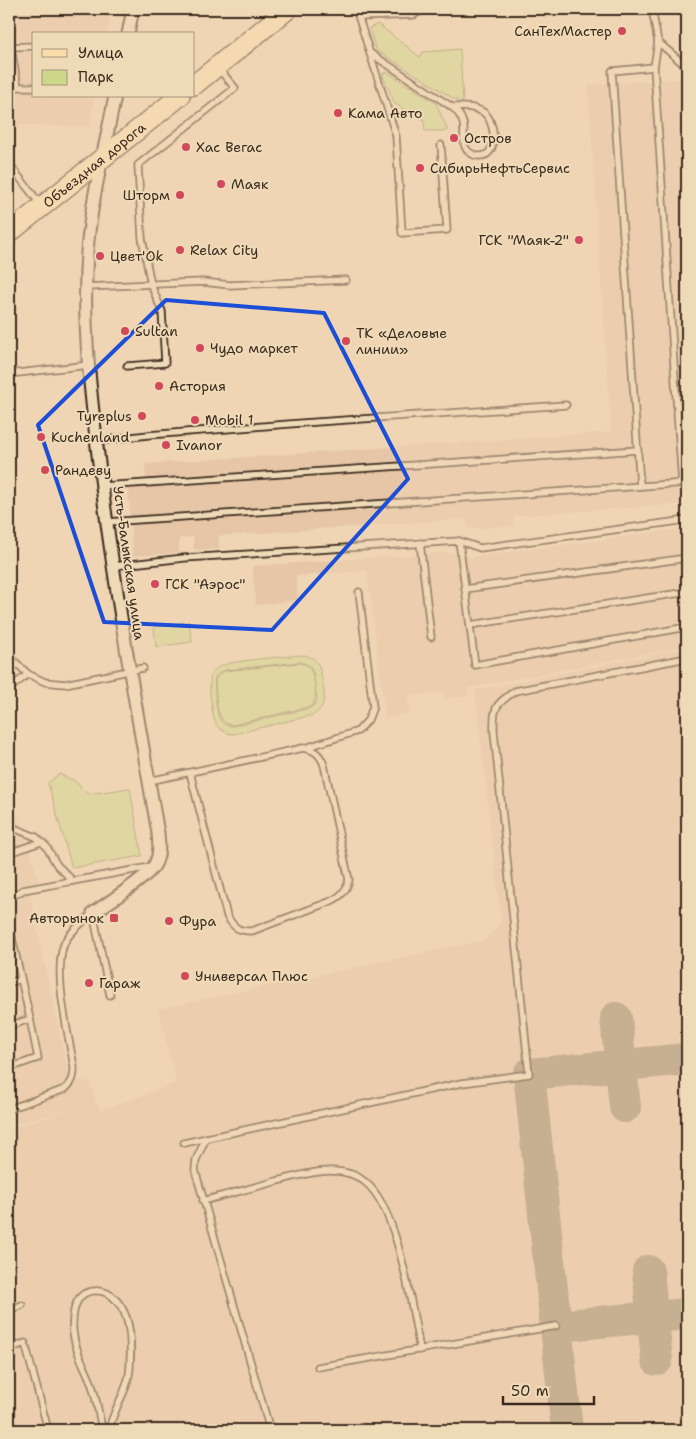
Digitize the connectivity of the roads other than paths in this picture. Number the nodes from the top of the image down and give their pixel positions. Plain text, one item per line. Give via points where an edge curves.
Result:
1 (133, 9) edge
2 (288, 9) edge
3 (356, 9) edge
4 (423, 9) edge
5 (652, 9) edge
6 (359, 17) junction
7 (128, 32) edge
8 (9, 38) edge
9 (658, 42) junction
10 (32, 46) edge
11 (10, 47) junction
12 (370, 53) junction
13 (217, 66) junction
14 (687, 67) edge
15 (654, 68) junction
16 (195, 84) edge
17 (32, 87) edge
18 (115, 98) edge
19 (178, 98) edge
20 (452, 107) junction
21 (441, 145) dead end
22 (102, 160) junction
23 (9, 164) edge
24 (42, 206) junction
25 (9, 233) edge
26 (346, 280) dead end
27 (150, 284) junction
28 (86, 287) junction
29 (89, 365) junction
30 (127, 366) dead end
31 (9, 374) edge
32 (566, 405) dead end
33 (96, 441) junction
34 (638, 450) junction
35 (685, 484) edge
36 (102, 486) junction
37 (640, 486) junction
38 (687, 520) edge
39 (106, 522) junction
40 (459, 541) junction
41 (420, 543) junction
42 (687, 558) edge
43 (113, 566) junction
44 (465, 589) junction
45 (359, 592) dead end
46 (687, 592) edge
47 (470, 625) junction
48 (687, 627) edge
49 (431, 637) dead end
50 (9, 656) edge
51 (687, 658) edge
52 (143, 668) dead end
53 (130, 672) junction
54 (28, 674) junction
55 (9, 690) edge
56 (303, 748) junction
57 (190, 773) junction
58 (149, 781) junction
59 (9, 826) edge
60 (41, 842) junction
61 (9, 853) edge
62 (155, 866) junction
63 (73, 881) junction
64 (9, 898) edge
65 (93, 913) junction
66 (9, 924) edge
67 (10, 940) edge
68 (21, 978) junction
69 (9, 983) edge
70 (110, 995) dead end
71 (30, 1018) junction
72 (9, 1026) edge
73 (9, 1068) edge
74 (9, 1109) edge
75 (206, 1138) junction
76 (184, 1143) dead end
77 (204, 1201) junction
78 (22, 1305) dead end
79 (9, 1310) edge
80 (556, 1326) dead end
81 (9, 1349) edge
82 (420, 1350) junction
83 (318, 1368) dead end
84 (9, 1421) edge
85 (12, 1430) edge
86 (48, 1430) edge
87 (102, 1430) edge
88 (109, 1430) edge
89 (270, 1430) edge

1 - 7 street
2 - 13 main road
3 - 6 lane
4 - 6 lane via 414,15
5 - 9 lane
6 - 12 lane
8 - 11 lane
9 - 14 lane
9 - 15 lane
10 - 11 lane
11 - 17 lane via 18,87
12 - 20 lane
12 - 21 lane via 396,136 402,233 447,230
13 - 16 main road
13 - 27 lane via 235,88 138,165 142,238
15 - 34 lane via 612,70
15 - 35 lane
18 - 22 street, Усть-Балыкская улица
19 - 22 main road, Объездная дорога
20 - 20 lane via 459,113 463,124 467,151 475,156 490,152 493,134 485,113 477,109
22 - 24 main road, Объездная дорога
22 - 28 street, Усть-Балыкская улица via 91,211
23 - 24 lane
24 - 25 main road, Объездная дорога
26 - 27 lane via 230,285 203,282
27 - 28 lane
27 - 30 lane via 162,311 165,363
28 - 29 street, Усть-Балыкская улица
29 - 31 lane
29 - 33 street, Усть-Балыкская улица
32 - 33 lane
33 - 36 street, Усть-Балыкская улица
34 - 36 lane
34 - 37 lane
35 - 37 lane
36 - 39 street, Усть-Балыкская улица
37 - 39 lane
38 - 40 lane via 480,548
39 - 43 street, Усть-Балыкская улица
40 - 41 lane
40 - 44 lane
41 - 43 lane via 184,558
41 - 49 lane
42 - 44 lane
43 - 53 street, Усть-Балыкская улица
44 - 47 lane
45 - 56 lane via 373,707 368,720 358,731
46 - 47 lane
47 - 48 lane via 475,665
50 - 54 lane
51 - 75 lane via 515,691 501,701 493,714 529,1074 462,1083
52 - 53 lane
53 - 54 lane via 65,684 45,682
53 - 58 street, Усть-Балыкская улица
54 - 55 lane
56 - 57 lane
56 - 57 lane via 313,750 324,765 349,880 347,888 340,897 329,902 252,931 232,926 227,916
57 - 58 lane
58 - 62 street, Усть-Балыкская улица via 158,833
59 - 60 lane
60 - 61 lane
60 - 63 lane via 56,865
62 - 63 lane
62 - 65 street via 146,876
63 - 64 lane via 24,890
65 - 70 lane
65 - 74 lane via 65,941 60,960 60,984 74,1077 65,1089
66 - 67 lane
67 - 68 lane
68 - 69 lane
68 - 71 lane
71 - 72 lane
71 - 73 lane via 38,1058
75 - 76 lane
75 - 77 lane via 195,1166
77 - 82 lane via 307,1173 330,1171 358,1176 377,1195 388,1214
77 - 89 lane
78 - 79 lane
80 - 82 lane
81 - 86 lane via 25,1343
82 - 83 lane
84 - 85 lane
87 - 88 lane via 91,1384 73,1332 77,1302 83,1294 93,1290 116,1299 125,1314 129,1333 127,1384

